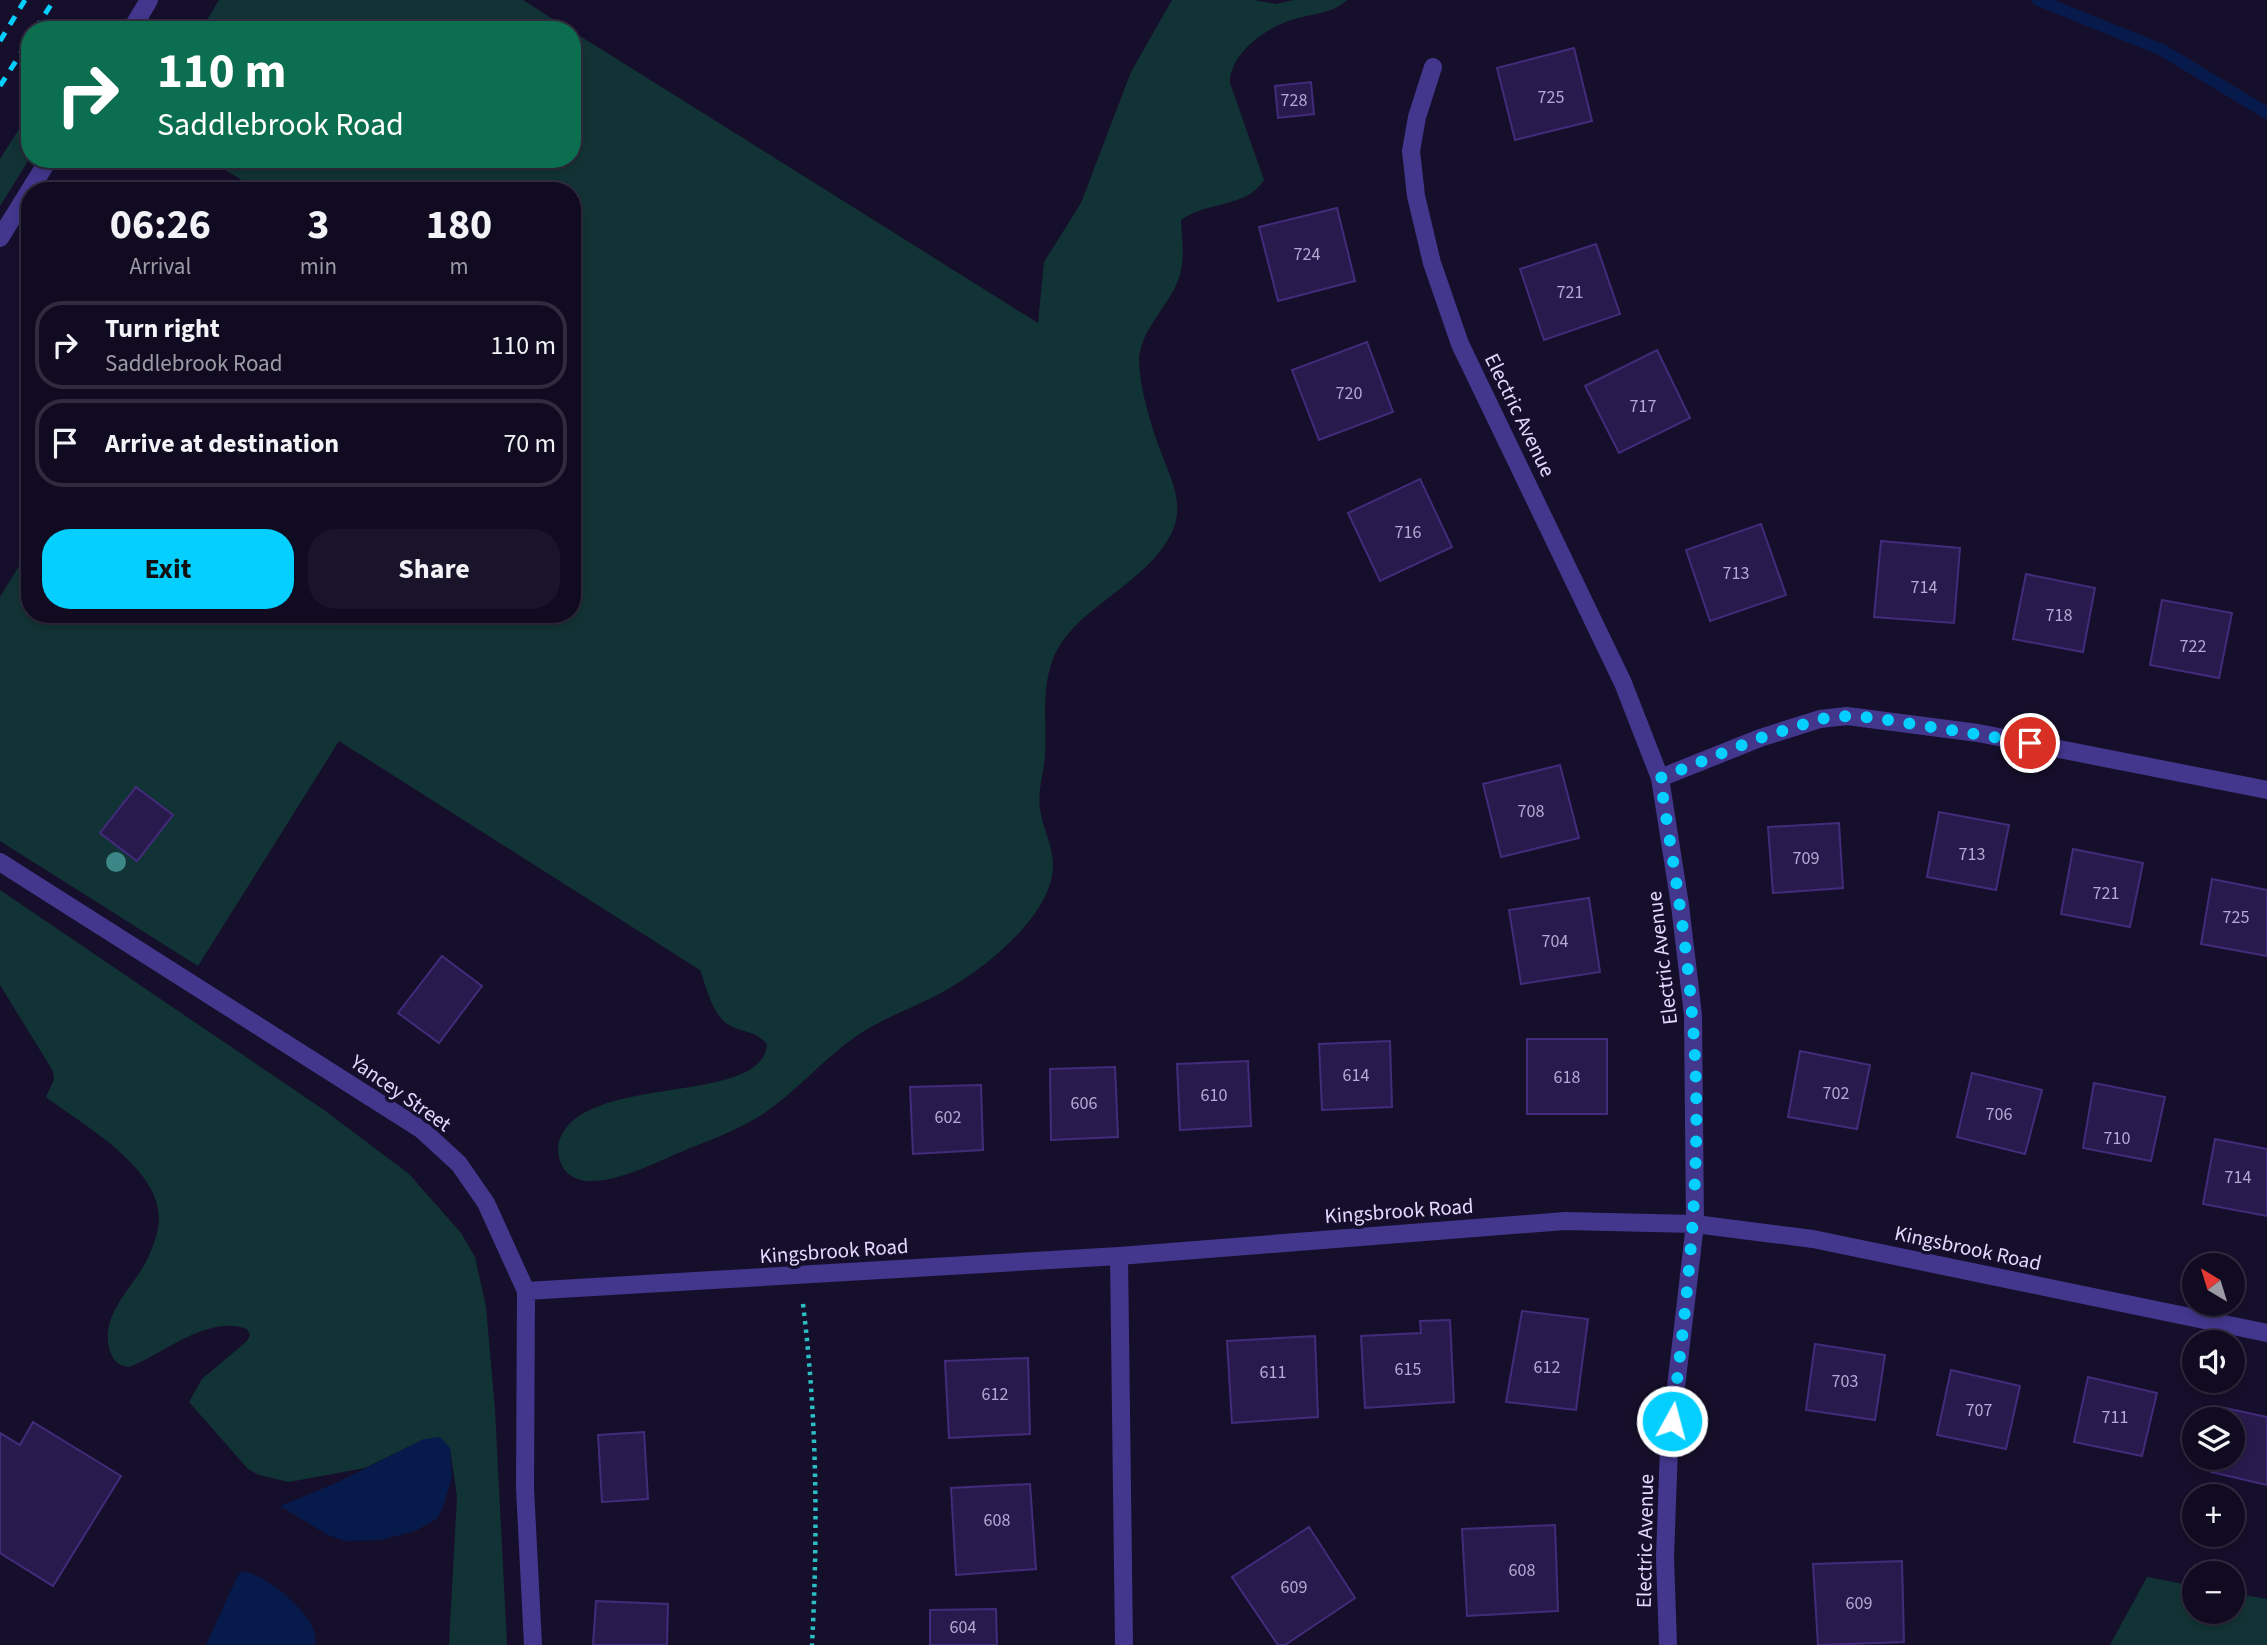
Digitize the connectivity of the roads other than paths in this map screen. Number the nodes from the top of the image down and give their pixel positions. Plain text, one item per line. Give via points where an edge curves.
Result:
1 (149, 0) edge
2 (136, 21) edge
3 (1433, 66) dead end
4 (21, 204) edge
5 (0, 237) edge
6 (1660, 778) junction
7 (2267, 790) edge
8 (0, 862) edge
9 (1695, 1224) junction
10 (1119, 1256) junction
11 (526, 1291) junction
12 (2267, 1333) edge
13 (533, 1645) edge
14 (1124, 1645) edge
15 (1668, 1645) edge

1 - 2 street
3 - 6 street, Electric Avenue via 1411,151 1416,197 1433,264 1460,344 1617,671
4 - 5 street
6 - 7 street via 1760,738 1820,719 1847,716 1978,733
6 - 9 street, Electric Avenue via 1693,1015
8 - 11 street, Yancey Street via 422,1130 459,1164 486,1203
9 - 10 street, Kingsbrook Road via 1565,1221
9 - 12 street, Kingsbrook Road via 1813,1239
9 - 15 street, Electric Avenue via 1669,1447
10 - 11 street, Kingsbrook Road
10 - 14 street
11 - 13 street, Yancey Street via 525,1488

